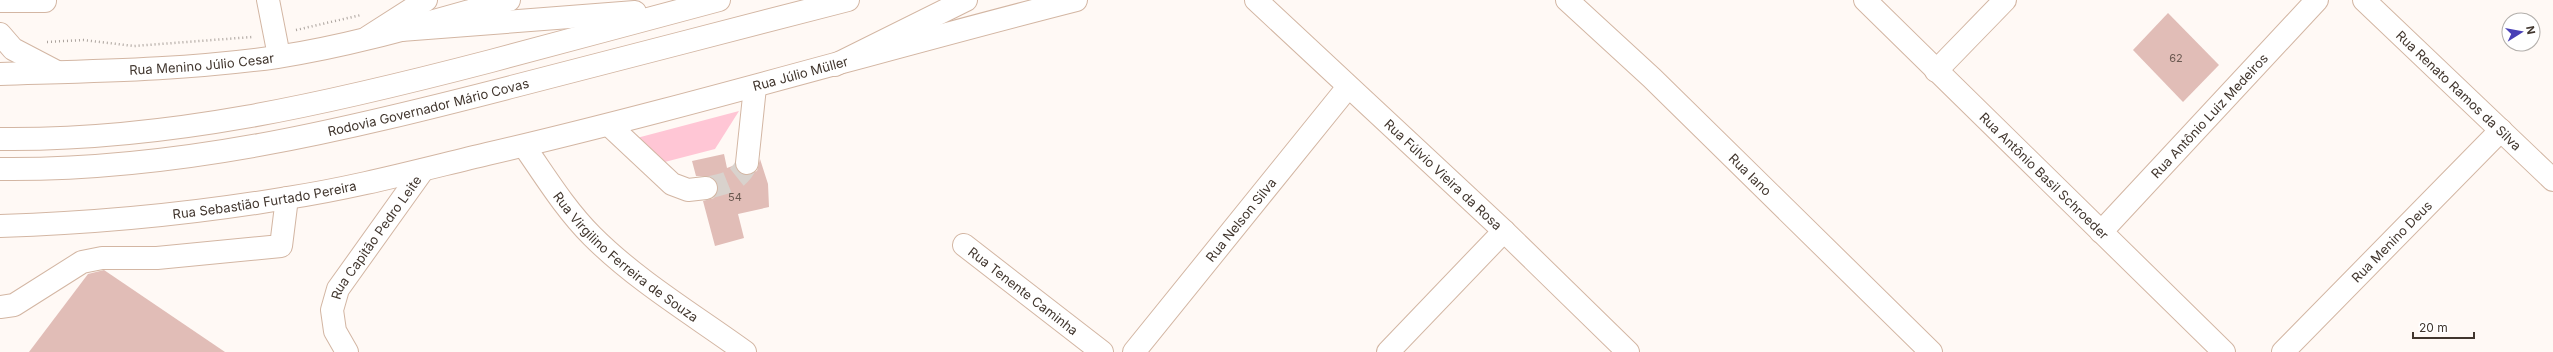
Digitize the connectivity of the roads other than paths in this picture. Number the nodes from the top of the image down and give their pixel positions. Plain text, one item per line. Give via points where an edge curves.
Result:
1 (268, 0) edge
2 (426, 0) edge
3 (510, 0) edge
4 (719, 0) edge
5 (848, 0) edge
6 (966, 0) edge
7 (1076, 0) edge
8 (1256, 0) edge
9 (1567, 0) edge
10 (1864, 0) edge
11 (2005, 0) edge
12 (2317, 0) edge
13 (2364, 0) edge
14 (0, 1) edge
15 (45, 1) dead end
16 (690, 8) junction
17 (401, 30) junction
18 (0, 34) edge
19 (362, 40) junction
20 (279, 56) junction
21 (835, 65) junction
22 (57, 72) junction
23 (1936, 72) junction
24 (0, 74) edge
25 (755, 87) junction
26 (1348, 87) junction
27 (609, 125) junction
28 (2501, 130) junction
29 (0, 139) edge
30 (524, 146) junction
31 (747, 163) tunnel mouth
32 (0, 169) edge
33 (423, 170) junction
34 (2553, 180) edge
35 (706, 188) tunnel mouth
36 (287, 198) junction
37 (0, 226) edge
38 (1504, 231) junction
39 (2101, 232) junction
40 (964, 245) dead end
41 (0, 307) edge
42 (347, 352) edge
43 (745, 352) edge
44 (1102, 352) edge
45 (1134, 352) edge
46 (1388, 352) edge
47 (1628, 352) edge
48 (1931, 352) edge
49 (2224, 352) edge
50 (2283, 352) edge

1 - 20 main road
2 - 19 main road
3 - 17 main road
4 - 16 main road
5 - 32 main road, Rodovia Governador Mário Covas via 300,139 132,162
6 - 21 main road
7 - 21 main road, Rua Júlio Müller
8 - 26 main road, Rua Fúlvio Vieira da Rosa
9 - 48 main road, Rua Iano via 1652,78
10 - 23 main road, Rua Antônio Basil Schroeder
11 - 23 main road
12 - 39 main road, Rua Antônio Luiz Medeiros
13 - 28 main road, Rua Renato Ramos da Silva
14 - 15 main road
16 - 17 main road
16 - 29 main road via 398,85 244,118 115,135
17 - 19 main road, Rua Menino Júlio Cesar
18 - 22 main road via 13,49
19 - 20 main road, Rua Menino Júlio Cesar
20 - 22 main road, Rua Menino Júlio Cesar via 144,70
21 - 25 main road, Rua Júlio Müller
22 - 24 main road, Rua Menino Júlio Cesar
23 - 39 main road, Rua Antônio Basil Schroeder
25 - 27 main road, Rua Júlio Müller
25 - 31 main road
26 - 38 main road, Rua Fúlvio Vieira da Rosa
26 - 45 main road, Rua Nelson Silva
27 - 30 main road, Rua Júlio Müller
27 - 35 main road via 672,184 688,190
28 - 34 main road, Rua Renato Ramos da Silva
28 - 50 main road, Rua Menino Deus
30 - 33 main road, Rua Sebastião Furtado Pereira
30 - 43 main road, Rua Virgilino Ferreira de Souza via 574,217 592,236 637,274
33 - 36 main road, Rua Sebastião Furtado Pereira
33 - 42 main road, Rua Capitão Pedro Leite via 338,289 332,310 335,331
36 - 37 main road, Rua Sebastião Furtado Pereira via 159,216 69,224
36 - 41 main road via 281,246 157,258 102,258 82,262 14,305
38 - 46 main road
38 - 47 main road, Rua Fúlvio Vieira da Rosa
39 - 49 main road, Rua Antônio Basil Schroeder
40 - 44 main road, Rua Tenente Caminha

